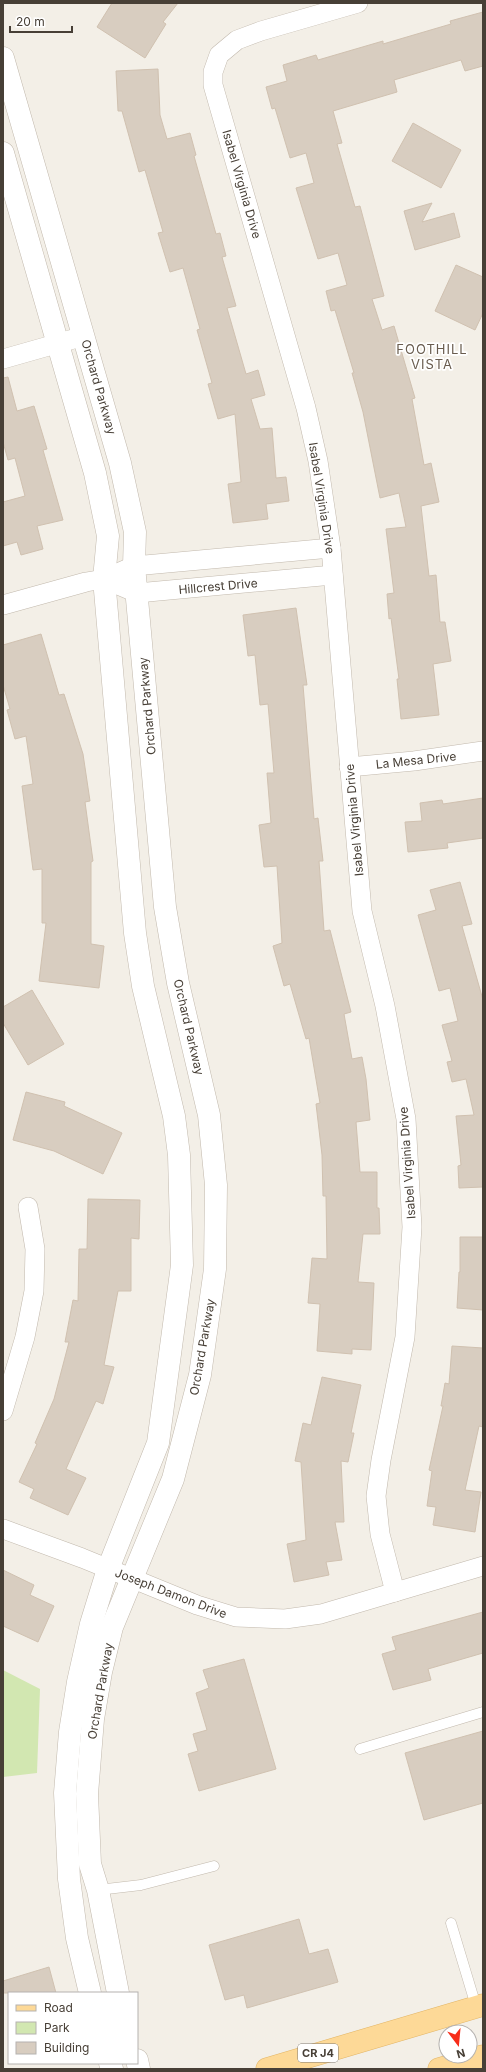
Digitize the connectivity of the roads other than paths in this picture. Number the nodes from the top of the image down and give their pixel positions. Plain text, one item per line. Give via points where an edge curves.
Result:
1 (358, 3) edge
2 (3, 58) edge
3 (3, 153) edge
4 (84, 336) junction
5 (58, 344) junction
6 (3, 359) edge
7 (331, 548) junction
8 (134, 566) junction
9 (334, 575) junction
10 (104, 579) junction
11 (137, 593) junction
12 (3, 605) edge
13 (483, 751) edge
14 (350, 767) junction
15 (28, 1207) dead end
16 (3, 1411) edge
17 (3, 1529) edge
18 (483, 1566) edge
19 (108, 1569) junction
20 (130, 1579) junction
21 (395, 1592) junction
22 (483, 1712) edge
23 (360, 1749) dead end
24 (214, 1866) dead end
25 (98, 1890) junction
26 (451, 1923) dead end
27 (90, 1992) edge
28 (118, 1992) edge
29 (480, 2006) edge
30 (483, 2056) edge
31 (267, 2069) edge
32 (439, 2069) edge

1 - 7 street, Isabel Virginia Drive via 244,37 220,56 213,72 213,85 306,408 318,461
2 - 4 street, Orchard Parkway
3 - 5 street, Orchard Parkway
4 - 5 street
4 - 8 street, Orchard Parkway via 127,495 134,532
5 - 6 street
5 - 10 street, Orchard Parkway via 103,505 108,536
7 - 8 street
7 - 9 street, Isabel Virginia Drive
8 - 10 street
8 - 11 street, Orchard Parkway
9 - 11 street, Hillcrest Drive
9 - 14 street, Isabel Virginia Drive
10 - 11 street, Hillcrest Drive
10 - 12 street
10 - 19 street, Orchard Parkway via 134,933 143,986 174,1116 180,1155 182,1264 158,1443
11 - 20 street, Orchard Parkway via 165,907 178,983 209,1115 216,1185 215,1269 200,1375 173,1479
13 - 14 street, La Mesa Drive
14 - 21 street, Isabel Virginia Drive via 362,911 385,1006 406,1119 412,1227 405,1337 376,1496 380,1534
15 - 16 street via 34,1249 34,1291 25,1337
17 - 19 street, Joseph Damon Drive
18 - 21 street, Joseph Damon Drive
19 - 20 street, Joseph Damon Drive
19 - 27 street, Orchard Parkway via 91,1624 78,1682 70,1732 65,1793 72,1909
20 - 21 street, Joseph Damon Drive via 236,1617 286,1619 321,1614
20 - 25 street, Orchard Parkway via 112,1627 101,1672 89,1756 90,1864
22 - 23 lane
24 - 25 lane via 141,1884
25 - 28 street, Orchard Parkway
26 - 29 lane
29 - 31 main road, CR J4
30 - 32 main road

